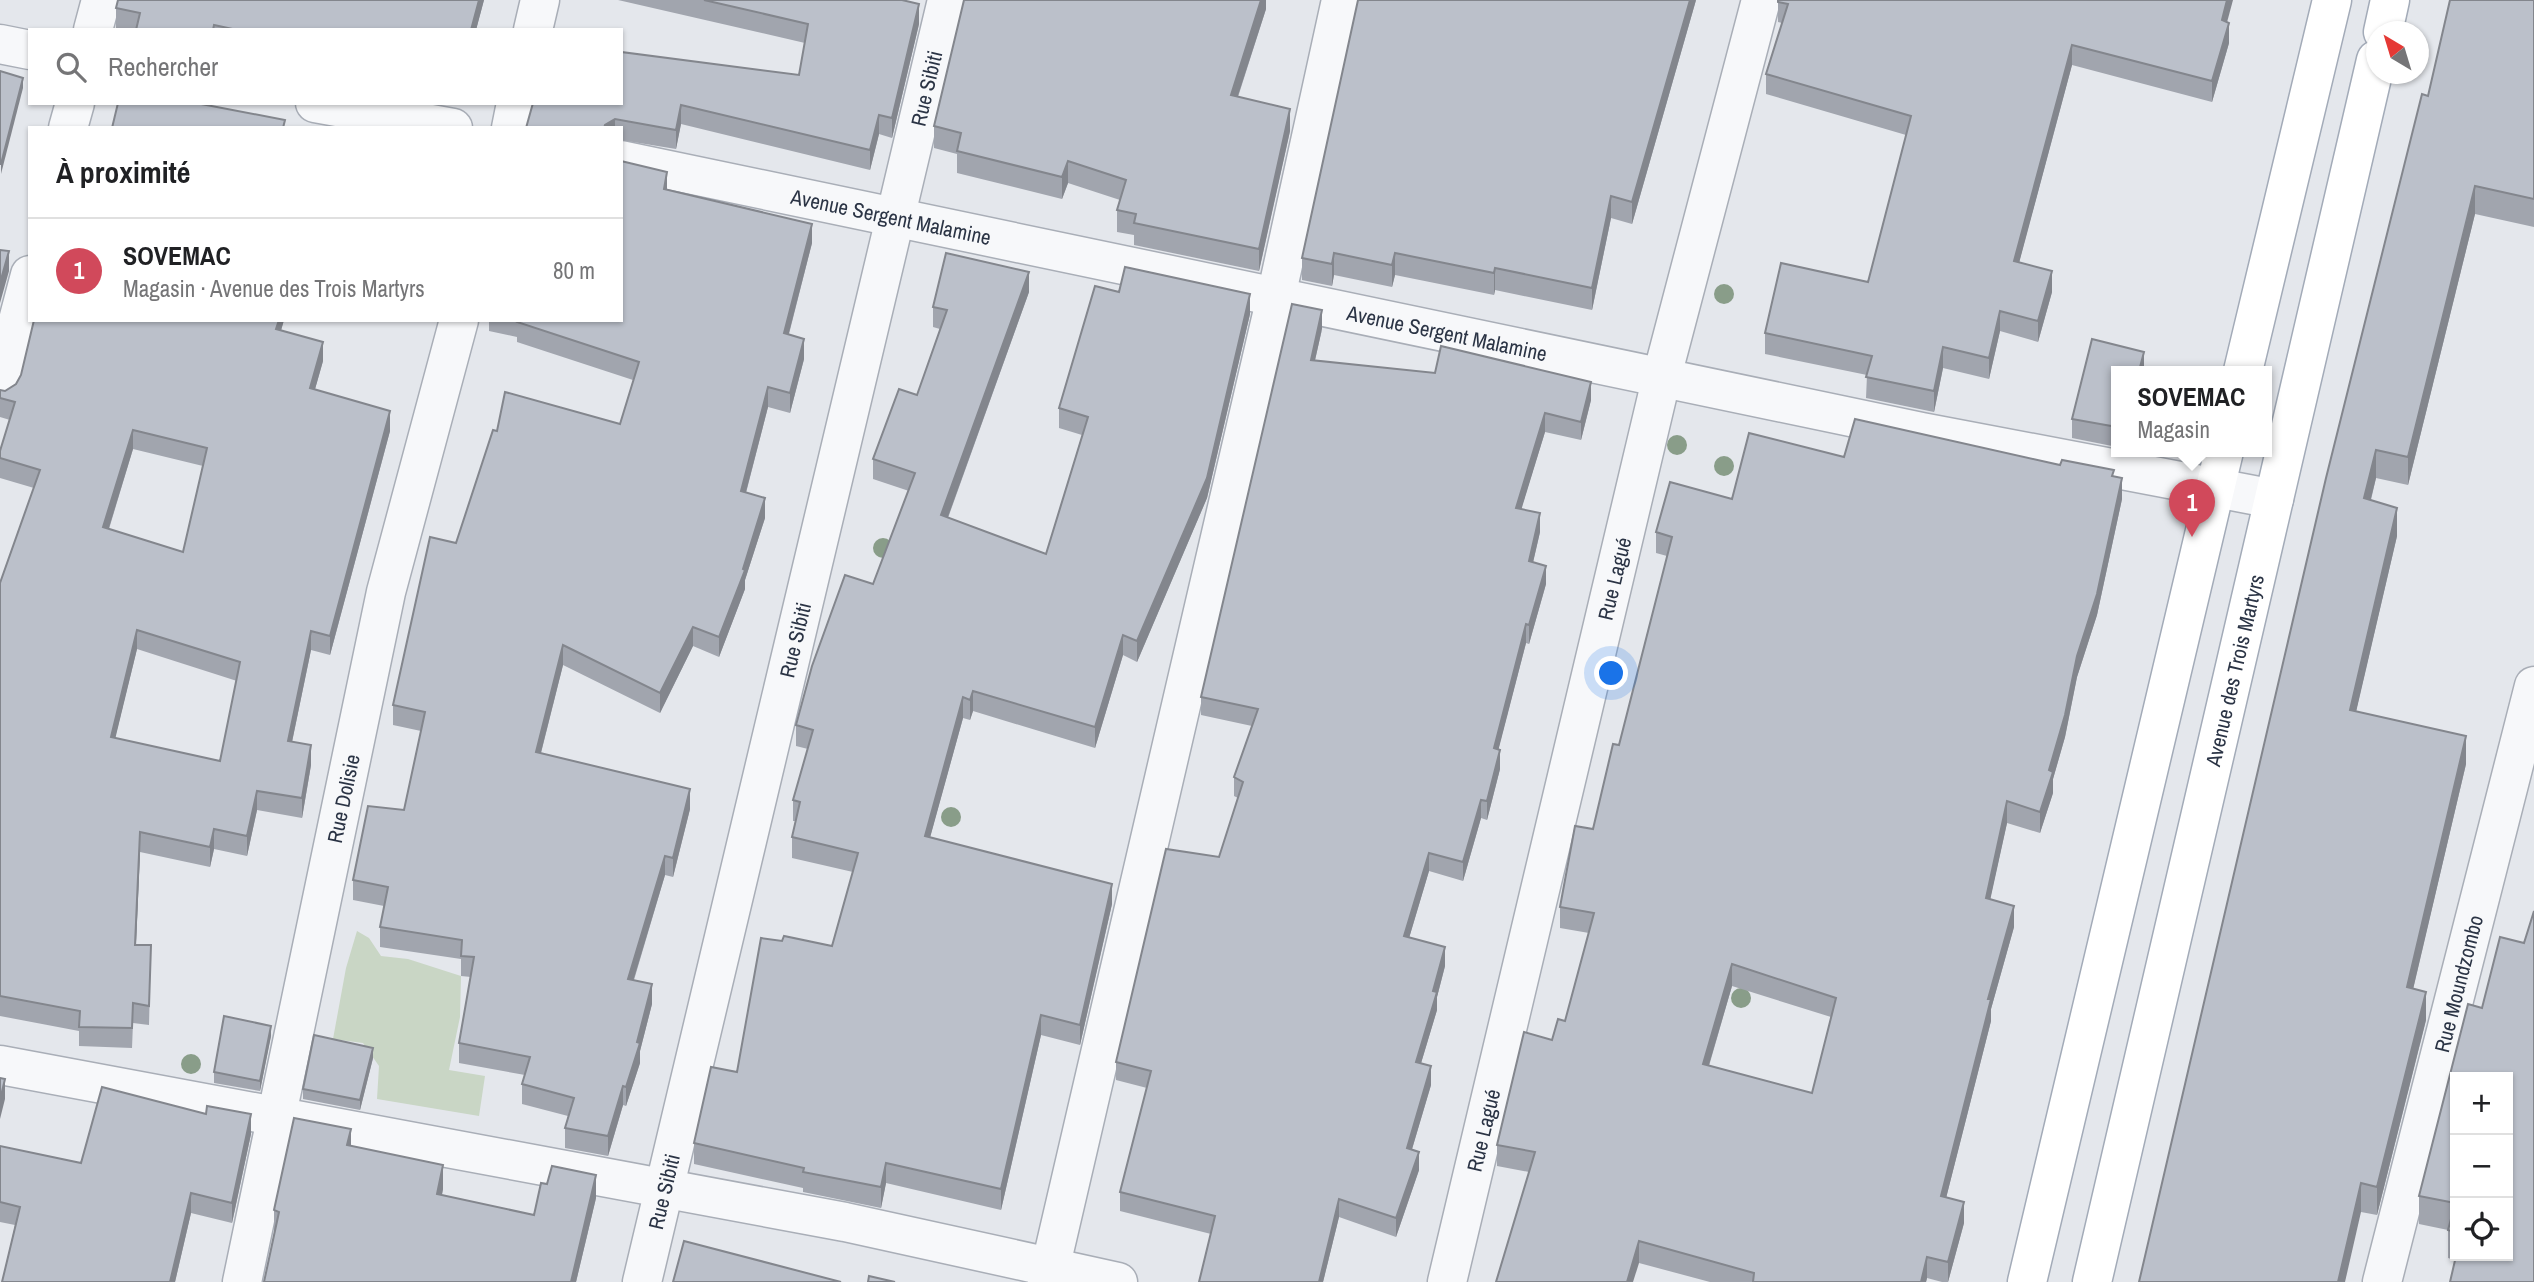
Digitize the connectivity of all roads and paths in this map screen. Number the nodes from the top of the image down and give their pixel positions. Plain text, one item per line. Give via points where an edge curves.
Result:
1 (100, 0) edge
2 (540, 0) edge
3 (947, 0) edge
4 (1341, 0) edge
5 (1760, 0) edge
6 (2332, 0) edge
7 (2390, 0) edge
8 (2385, 21) edge
9 (93, 28) edge
10 (533, 28) edge
11 (0, 44) edge
12 (28, 50) edge
13 (2370, 84) edge
14 (74, 105) edge
15 (326, 105) edge
16 (516, 105) edge
17 (69, 126) edge
18 (442, 126) edge
19 (511, 126) edge
20 (623, 160) edge
21 (897, 216) junction
22 (28, 283) edge
23 (1276, 297) junction
24 (458, 322) edge
25 (2244, 366) edge
26 (1662, 376) junction
27 (0, 389) edge
28 (2223, 457) edge
29 (2215, 489) junction
30 (2274, 499) junction
31 (2534, 687) edge
32 (0, 1065) edge
33 (277, 1116) junction
34 (664, 1190) junction
35 (1049, 1274) edge
36 (242, 1282) edge
37 (642, 1282) edge
38 (1118, 1282) edge
39 (1447, 1282) edge
40 (2027, 1282) edge
41 (2092, 1282) edge
42 (2382, 1282) edge

1 - 9 street
2 - 10 street
3 - 21 street, Rue Sibiti
4 - 23 street
5 - 26 street, Rue Lagué
6 - 25 main road
7 - 8 main road
11 - 12 street
13 - 30 main road, Avenue des Trois Martyrs
14 - 17 street
15 - 18 street
16 - 19 street
20 - 21 street, Avenue Sergent Malamine
21 - 23 street, Avenue Sergent Malamine
21 - 34 street, Rue Sibiti
22 - 27 street
23 - 26 street, Avenue Sergent Malamine
23 - 35 street
24 - 33 street, Rue Dolisie via 386,592
26 - 29 street, Avenue Sergent Malamine
26 - 39 street, Rue Lagué
28 - 29 main road
29 - 30 street, Avenue Sergent Malamine
29 - 40 main road
30 - 41 main road, Avenue des Trois Martyrs
31 - 42 street, Rue Moundzombo
32 - 33 street
33 - 34 street
33 - 36 street, Rue Dolisie
34 - 35 street via 845,1222
34 - 37 street, Rue Sibiti
35 - 38 street

